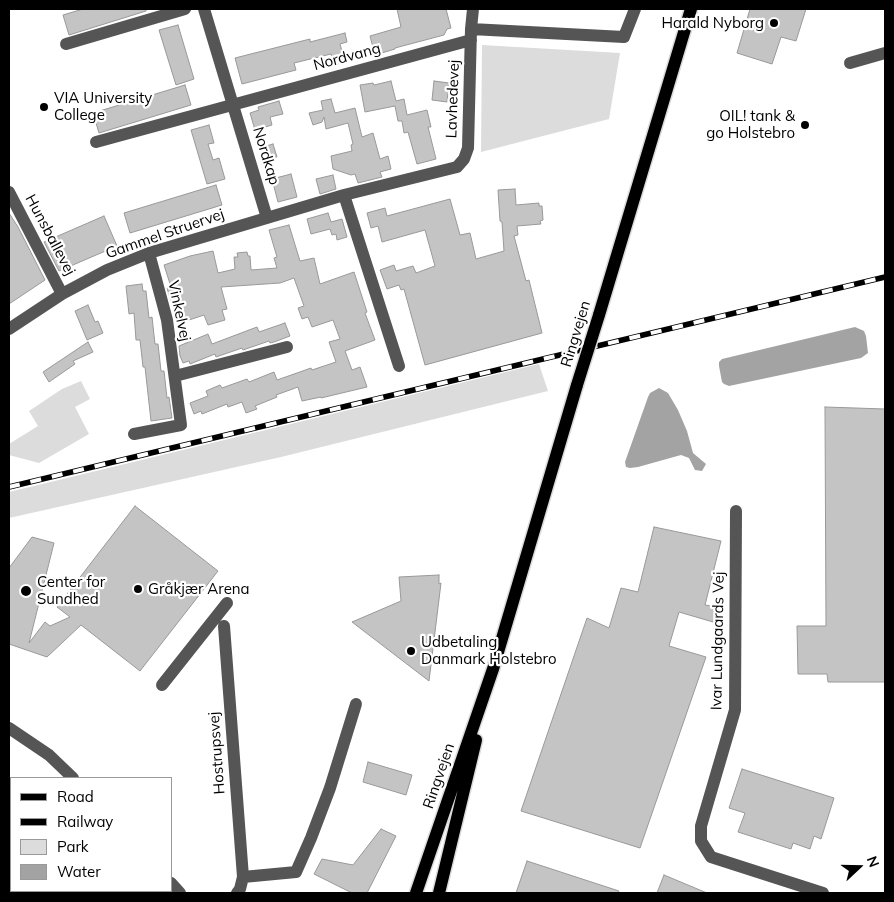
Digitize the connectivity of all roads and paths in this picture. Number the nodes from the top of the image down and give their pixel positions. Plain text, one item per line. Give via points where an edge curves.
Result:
1 (185, 9) edge
2 (204, 9) edge
3 (473, 9) edge
4 (635, 9) edge
5 (691, 9) edge
6 (471, 35) junction
7 (66, 44) dead end
8 (885, 53) edge
9 (850, 63) dead end
10 (233, 104) junction
11 (96, 142) dead end
12 (457, 167) joint
13 (9, 192) edge
14 (344, 195) junction
15 (267, 218) junction
16 (149, 253) junction
17 (62, 294) junction
18 (9, 329) edge
19 (287, 347) dead end
20 (399, 366) dead end
21 (175, 376) junction
22 (134, 434) dead end
23 (736, 511) dead end
24 (227, 603) dead end
25 (224, 626) dead end
26 (493, 669) junction
27 (162, 685) dead end
28 (356, 704) dead end
29 (9, 728) edge
30 (71, 777) edge
31 (243, 877) junction
32 (237, 893) edge
33 (416, 893) edge
34 (439, 893) edge
35 (823, 893) edge

1 - 7 street
2 - 10 street, Nordkap
3 - 6 street, Lavhedevej
4 - 6 street via 624,37
5 - 26 main road, Ringvejen, bridge
6 - 10 street, Nordvang
6 - 12 street, Lavhedevej via 468,148
8 - 9 street
10 - 11 street
10 - 15 street, Nordkap
12 - 14 street, Gammel Struervej
13 - 17 street, Hunsballevej
14 - 15 street, Gammel Struervej
14 - 20 street
15 - 16 street, Gammel Struervej
16 - 17 street, Gammel Struervej via 107,270
16 - 21 street, Vinkelvej via 167,320
17 - 18 street, Gammel Struervej
19 - 21 street
21 - 22 street, Vinkelvej via 181,425
23 - 35 street, Ivar Lundgaards Vej via 735,710 701,826 701,842 711,856
24 - 27 street
25 - 31 street, Hostrupsvej
26 - 33 main road, Ringvejen
26 - 34 main road, Ringvejen
28 - 31 street via 330,788 296,872
29 - 30 street via 49,755
31 - 32 street, Hostrupsvej

